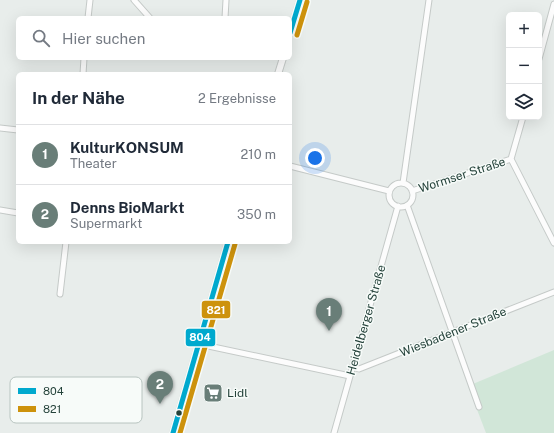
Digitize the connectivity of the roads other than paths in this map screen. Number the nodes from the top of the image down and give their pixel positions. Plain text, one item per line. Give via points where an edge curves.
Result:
1 (90, 0) edge
2 (133, 0) edge
3 (226, 0) edge
4 (300, 0) edge
5 (429, 0) edge
6 (554, 4) edge
7 (88, 16) edge
8 (148, 16) edge
9 (224, 16) edge
10 (552, 16) edge
11 (292, 26) edge
12 (542, 49) edge
13 (84, 60) edge
14 (282, 60) edge
15 (83, 72) edge
16 (279, 72) edge
17 (522, 120) edge
18 (0, 128) edge
19 (16, 130) edge
20 (511, 159) junction
21 (292, 166) edge
22 (403, 183) junction
23 (390, 191) junction
24 (412, 191) junction
25 (407, 205) junction
26 (398, 206) junction
27 (0, 210) edge
28 (16, 213) edge
29 (554, 243) edge
30 (66, 244) edge
31 (226, 244) edge
32 (554, 292) edge
33 (60, 294) dead end
34 (452, 332) junction
35 (199, 344) junction
36 (352, 367) junction
37 (350, 376) junction
38 (479, 407) dead end
39 (173, 433) edge
40 (334, 433) edge

1 - 7 street
2 - 8 street
3 - 9 street
4 - 11 street
5 - 22 street
6 - 10 street
10 - 12 street
13 - 15 street
14 - 16 street
17 - 20 street
18 - 19 street
20 - 24 street, Wormser Straße
20 - 29 street
21 - 23 street
22 - 23 street via 394,185
22 - 24 street
23 - 26 street via 390,199
24 - 25 street via 412,199
25 - 26 street
25 - 34 street
26 - 36 street, Heidelberger Straße
27 - 28 street
30 - 33 street
31 - 35 street
32 - 34 street, Wiesbadener Straße
34 - 36 street, Wiesbadener Straße via 359,369
34 - 38 street
35 - 37 street
35 - 39 street
36 - 37 street, Heidelberger Straße
37 - 40 street, Heidelberger Straße

